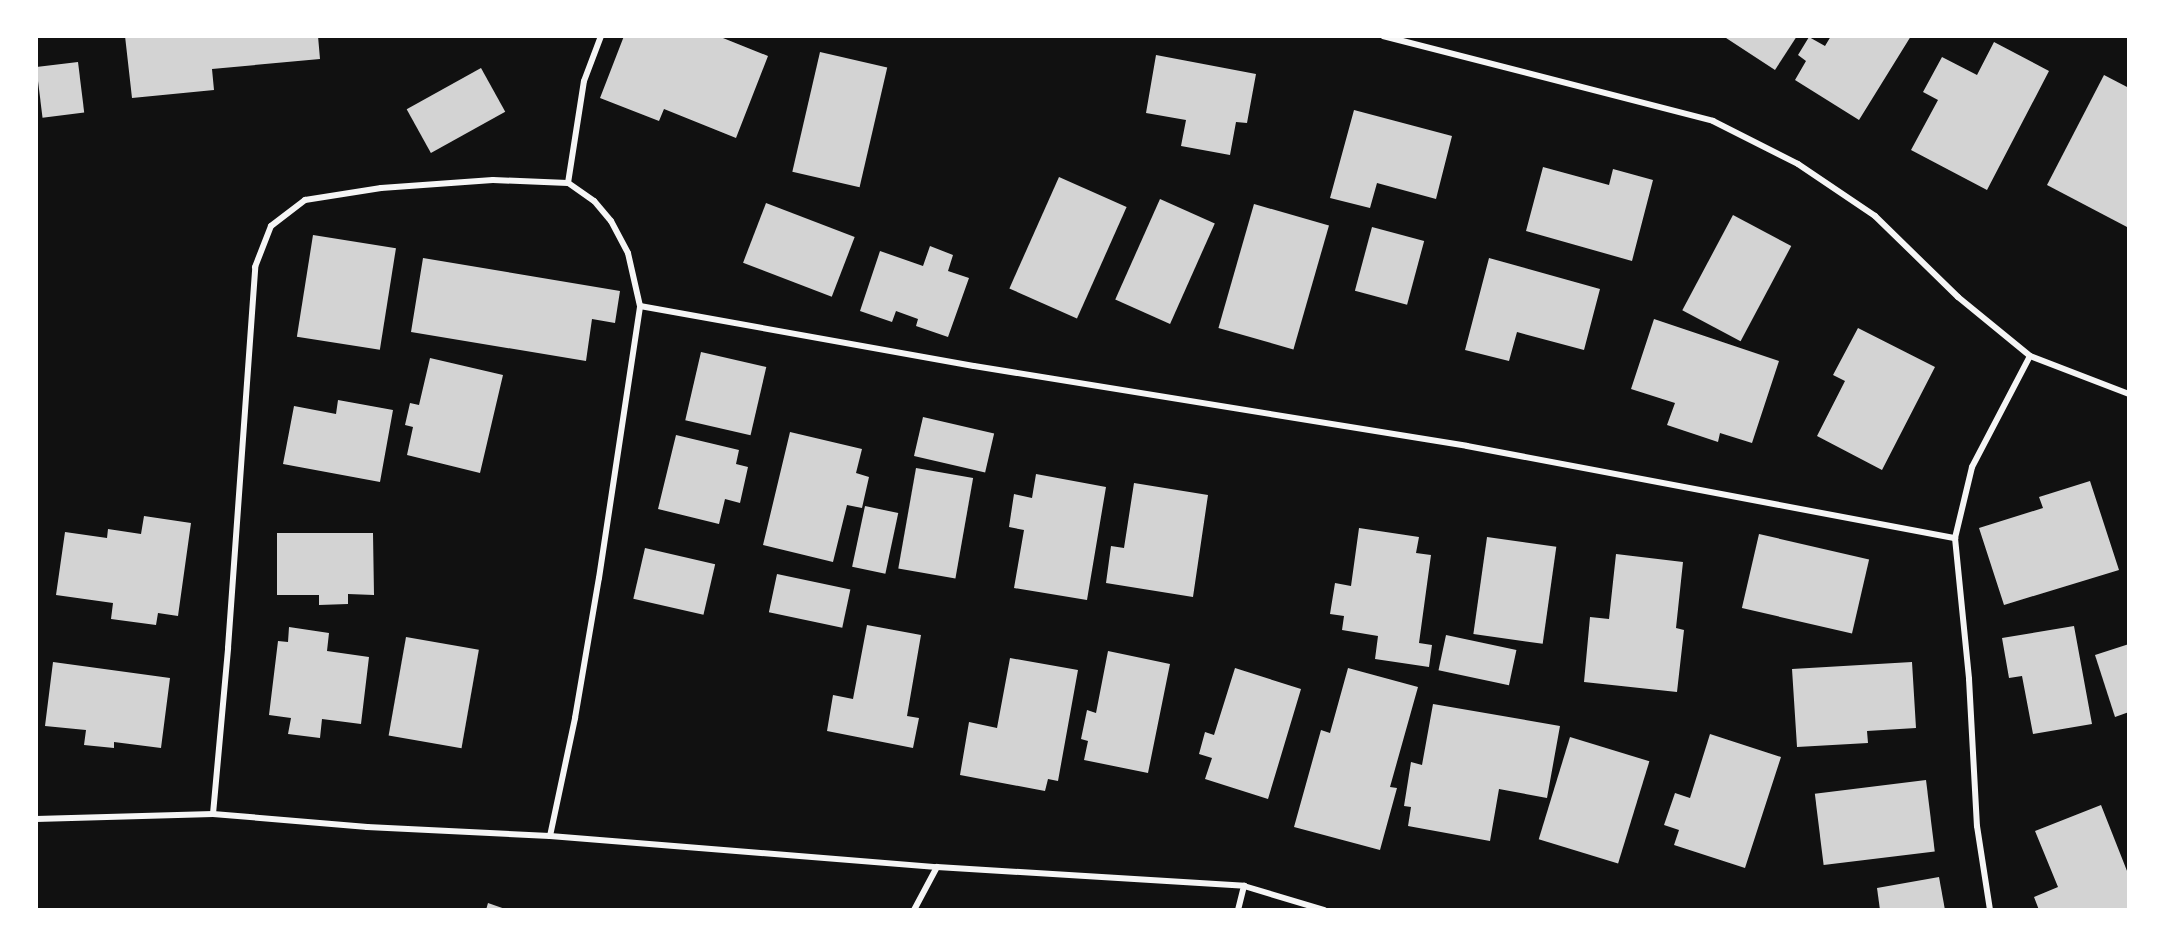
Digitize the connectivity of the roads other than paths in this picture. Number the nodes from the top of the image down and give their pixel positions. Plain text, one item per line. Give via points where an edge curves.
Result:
1 (601, 36) edge
2 (1383, 36) edge
3 (568, 183) junction
4 (640, 306) junction
5 (2030, 356) junction
6 (2129, 394) edge
7 (1955, 538) junction
8 (213, 814) junction
9 (36, 819) edge
10 (550, 836) junction
11 (937, 867) junction
12 (1244, 886) junction
13 (914, 910) edge
14 (1238, 910) edge
15 (1324, 910) edge
16 (1990, 910) edge

1 - 3 street via 584,81
2 - 5 street via 1713,121 1798,164 1875,216 1958,297
3 - 4 street via 594,201 611,221 628,254
3 - 8 street via 493,180 381,188 305,200 271,226 255,267
4 - 7 street via 974,366 1467,446
4 - 10 street via 599,578
5 - 6 street
5 - 7 street via 1972,467
7 - 16 street via 1969,679 1977,826
8 - 9 street
8 - 10 street
10 - 11 street
11 - 12 street
11 - 13 street
12 - 14 street
12 - 15 street

